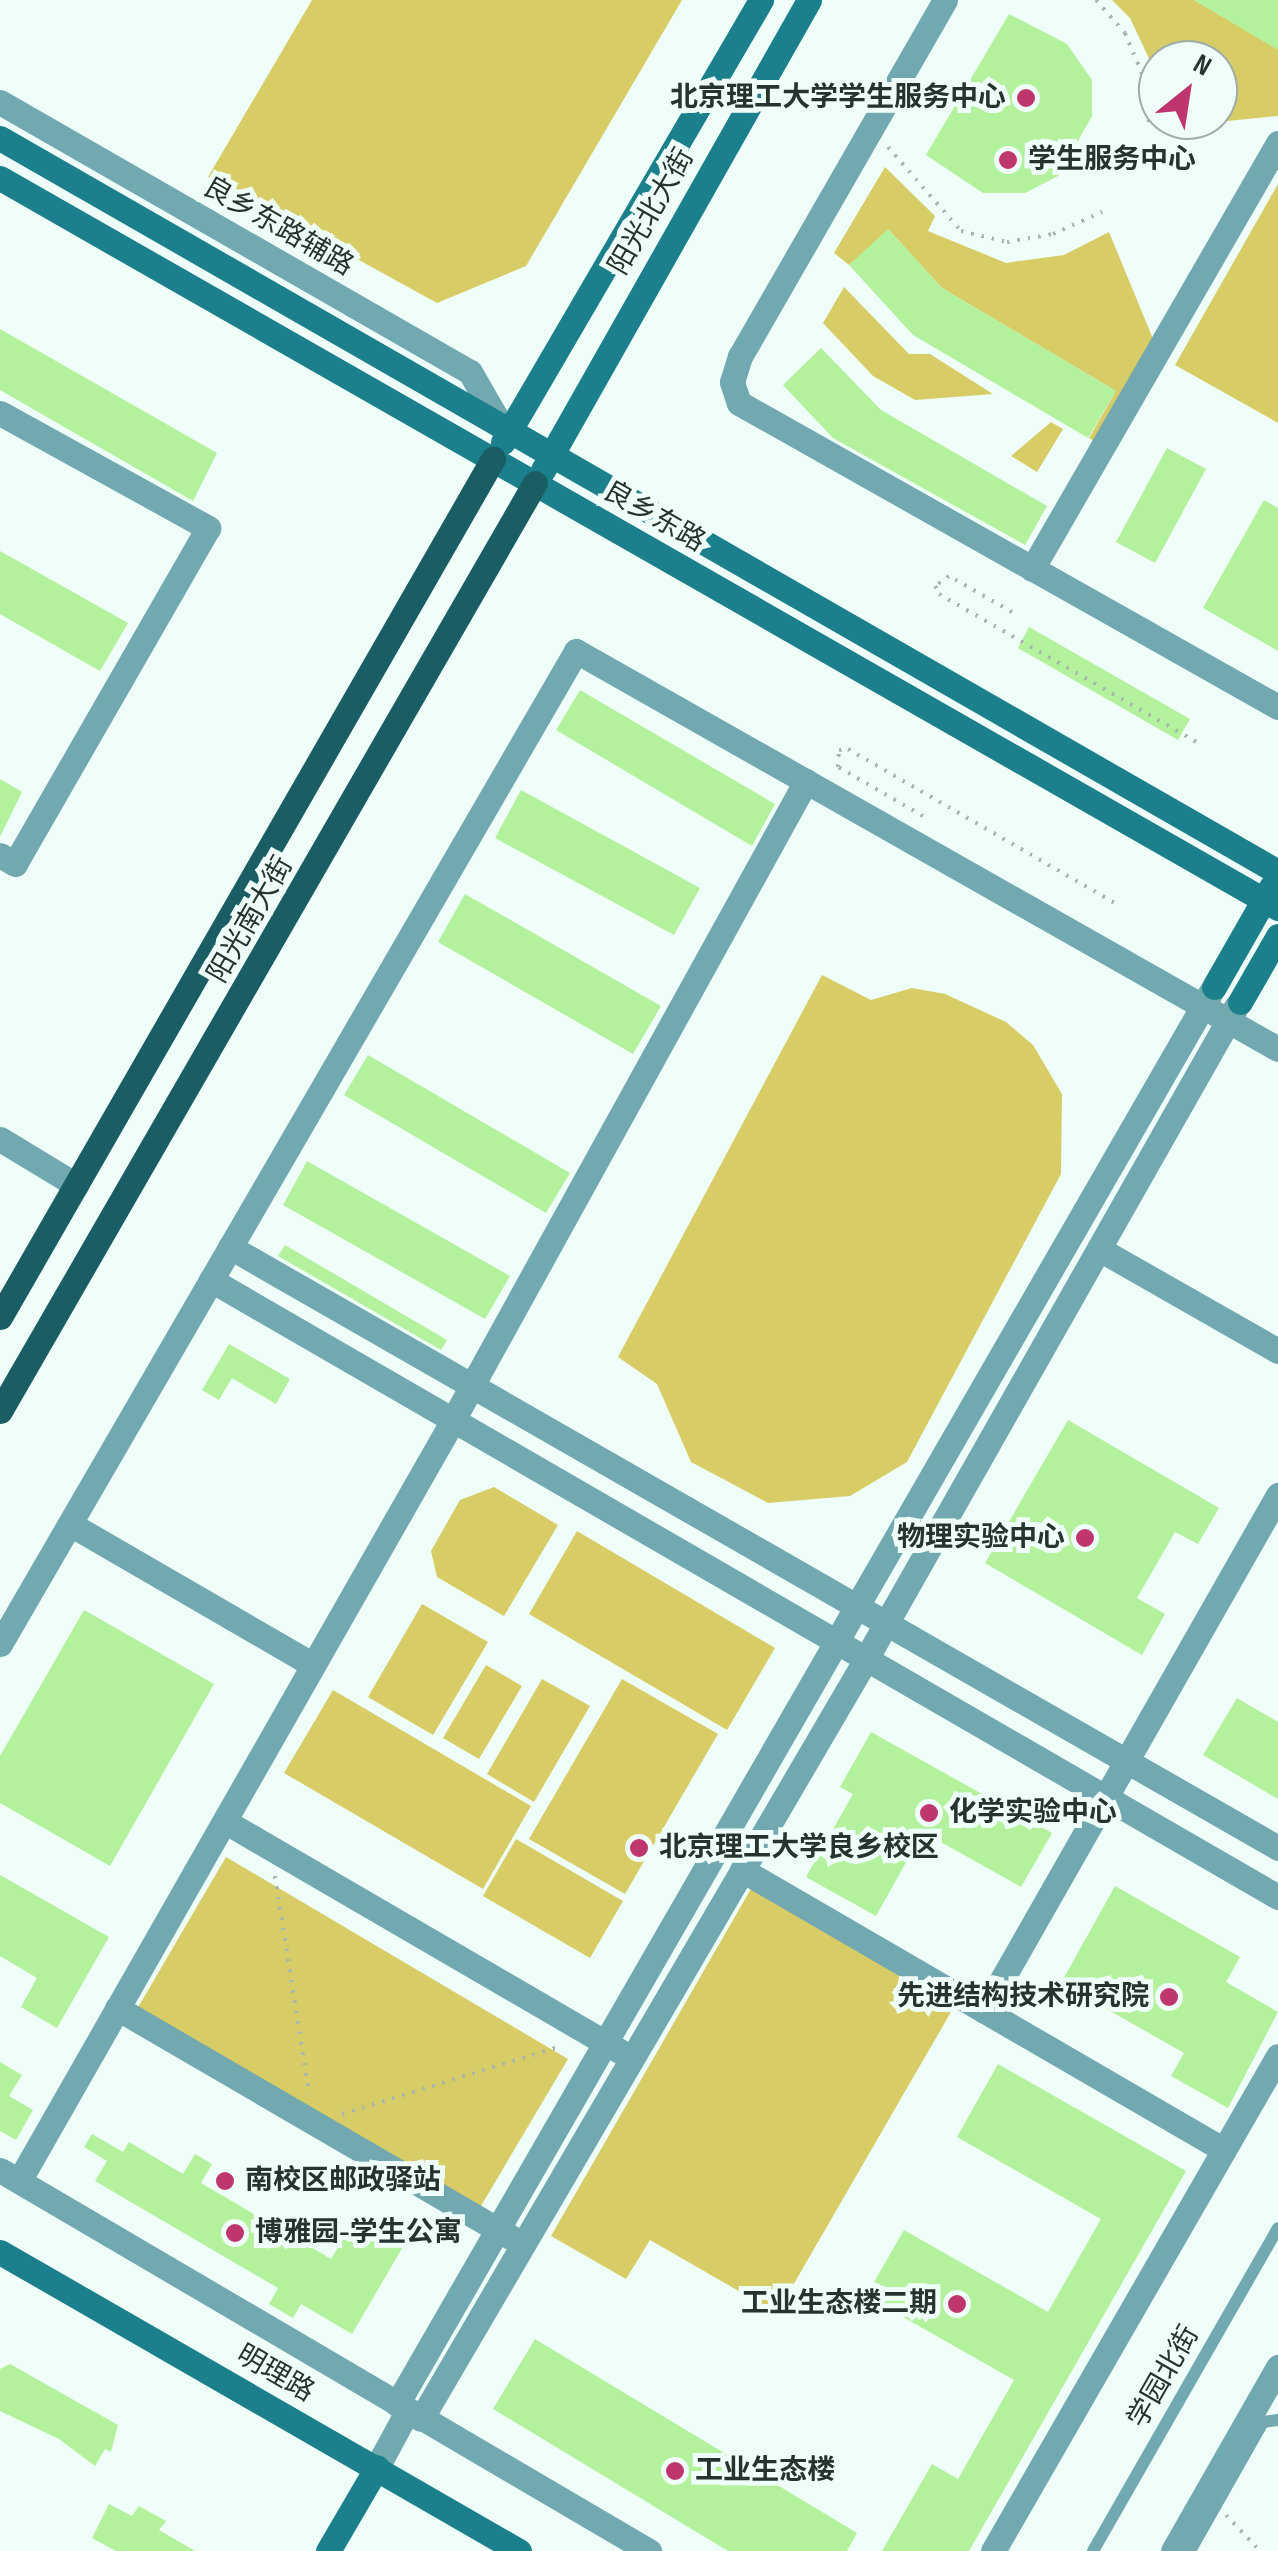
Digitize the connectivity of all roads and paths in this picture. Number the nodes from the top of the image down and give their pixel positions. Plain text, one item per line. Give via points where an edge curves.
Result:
1 (761, 0) edge
2 (809, 0) edge
3 (946, 0) edge
4 (1096, 0) edge
5 (1138, 63) edge
6 (0, 102) edge
7 (872, 128) junction
8 (0, 138) edge
9 (1278, 143) edge
10 (0, 178) edge
11 (1102, 212) dead end
12 (0, 412) edge
13 (505, 429) junction
14 (551, 456) junction
15 (493, 459) junction
16 (535, 483) junction
17 (1032, 569) junction
18 (1012, 612) dead end
19 (1278, 707) edge
20 (1202, 745) dead end
21 (806, 781) junction
22 (923, 816) dead end
23 (0, 855) edge
24 (1278, 873) edge
25 (1115, 903) dead end
26 (1271, 904) edge
27 (1278, 936) edge
28 (1208, 996) junction
29 (1234, 1011) junction
30 (1278, 1049) edge
31 (0, 1139) edge
32 (76, 1185) junction
33 (230, 1247) junction
34 (1101, 1250) junction
35 (211, 1280) junction
36 (0, 1316) edge
37 (1278, 1351) edge
38 (469, 1385) junction
39 (0, 1411) edge
40 (453, 1420) junction
41 (1278, 1495) edge
42 (70, 1524) junction
43 (857, 1608) junction
44 (886, 1625) junction
45 (838, 1642) junction
46 (0, 1644) edge
47 (866, 1659) junction
48 (313, 1665) junction
49 (1126, 1762) junction
50 (1105, 1798) junction
51 (226, 1822) junction
52 (270, 1848) junction
53 (1278, 1848) edge
54 (742, 1870) junction
55 (1278, 1897) edge
56 (117, 2008) junction
57 (984, 2011) junction
58 (576, 2026) junction
59 (606, 2043) junction
60 (1278, 2056) edge
61 (632, 2059) junction
62 (313, 2123) junction
63 (1224, 2150) junction
64 (9, 2175) edge
65 (1278, 2228) edge
66 (498, 2230) junction
67 (523, 2244) junction
68 (0, 2252) edge
69 (1278, 2367) edge
70 (1270, 2398) edge
71 (409, 2411) junction
72 (1278, 2420) edge
73 (376, 2467) junction
74 (1216, 2504) junction
75 (1181, 2550) edge
76 (328, 2551) edge
77 (519, 2551) edge
78 (648, 2551) edge
79 (992, 2551) edge
80 (1093, 2551) edge
81 (1260, 2551) edge

1 - 13 main road, 阳光北大街
2 - 14 main road, 阳光北大街
3 - 7 street
4 - 5 path via 1126,33
6 - 13 street, 良乡东路辅路 via 470,372
7 - 11 path via 961,231 1007,242 1053,234
7 - 17 street via 740,356 732,382 738,403
8 - 13 main road
9 - 17 street
10 - 15 main road, 良乡东路
12 - 23 street via 208,528 15,864
13 - 14 main road, 良乡东路
13 - 15 main road, 阳光南大街
14 - 16 main road, 阳光南大街
14 - 24 main road, 良乡东路
15 - 16 main road, 良乡东路
15 - 32 main road, 阳光南大街
16 - 26 main road, 良乡东路
16 - 39 main road, 阳光南大街
17 - 19 street
18 - 20 path via 949,576 935,586 938,594
21 - 28 street
21 - 33 street via 576,651
21 - 38 street
22 - 25 path via 838,767 839,750 848,749
24 - 26 main road
26 - 28 main road
27 - 29 main road
28 - 29 street
28 - 43 street
29 - 30 street
29 - 34 street
31 - 32 street
32 - 36 main road, 阳光南大街
33 - 35 street
33 - 38 street
34 - 37 street
34 - 44 street
35 - 40 street
35 - 42 street
38 - 40 street
38 - 43 street
40 - 45 street
40 - 48 street
41 - 49 street
42 - 46 street
42 - 48 street
43 - 44 street
43 - 45 street
44 - 47 street
44 - 49 street
45 - 47 street
45 - 59 street
47 - 50 street
47 - 54 street
48 - 51 street
49 - 50 street
49 - 53 street
50 - 55 street
50 - 57 street
51 - 52 street
51 - 56 street
52 - 58 street
52 - 62 path
54 - 57 street
54 - 61 street
56 - 62 street
56 - 64 street
57 - 63 street
58 - 59 street
58 - 62 path via 565,2045
59 - 61 street
59 - 66 street
60 - 63 street
61 - 67 street
62 - 66 street
63 - 79 street
64 - 71 street
65 - 80 lane, 学园北街
66 - 67 street
66 - 71 street
67 - 71 street
68 - 73 main road, 明理路
69 - 70 street
70 - 75 street
71 - 73 street
71 - 78 street
72 - 74 lane via 1264,2422
73 - 76 main road
73 - 77 main road, 明理路
74 - 75 lane
74 - 81 path

